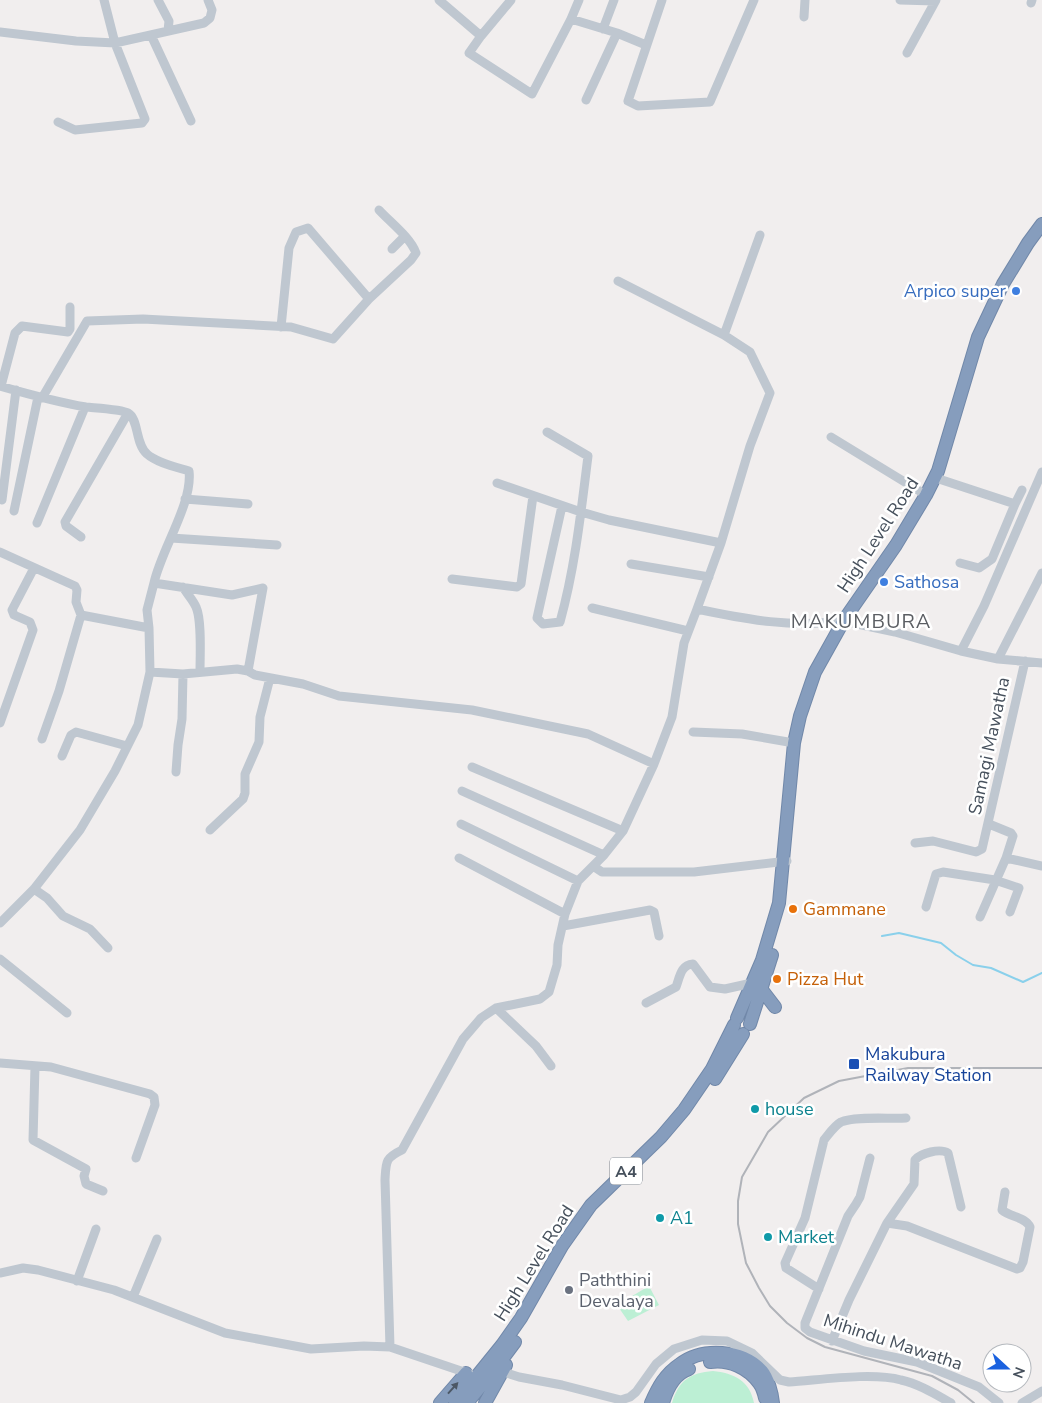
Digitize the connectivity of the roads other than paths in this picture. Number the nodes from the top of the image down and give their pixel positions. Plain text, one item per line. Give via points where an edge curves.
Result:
1 (104, 0) edge
2 (158, 0) edge
3 (208, 0) edge
4 (439, 0) edge
5 (511, 0) edge
6 (614, 0) edge
7 (662, 0) edge
8 (754, 0) edge
9 (805, 0) edge
10 (900, 0) edge
11 (577, 1) edge
12 (935, 1) edge
13 (804, 17) dead end
14 (571, 19) junction
15 (603, 29) junction
16 (168, 31) junction
17 (0, 32) edge
18 (617, 34) junction
19 (151, 35) junction
20 (480, 36) junction
21 (115, 43) junction
22 (646, 45) junction
23 (907, 54) dead end
24 (586, 100) dead end
25 (58, 122) dead end
26 (191, 122) dead end
27 (379, 210) dead end
28 (1042, 224) edge
29 (1042, 231) edge
30 (404, 236) junction
31 (760, 236) dead end
32 (392, 249) dead end
33 (618, 281) dead end
34 (369, 299) junction
35 (70, 306) dead end
36 (281, 327) junction
37 (724, 335) junction
38 (980, 338) junction
39 (0, 386) edge
40 (16, 390) junction
41 (40, 397) junction
42 (85, 407) junction
43 (128, 413) junction
44 (547, 432) dead end
45 (831, 437) dead end
46 (1042, 472) edge
47 (939, 479) junction
48 (497, 483) dead end
49 (1022, 490) dead end
50 (533, 496) junction
51 (926, 496) junction
52 (185, 499) junction
53 (2, 500) dead end
54 (248, 504) dead end
55 (1015, 504) junction
56 (562, 506) junction
57 (14, 511) dead end
58 (580, 512) junction
59 (37, 523) dead end
60 (81, 537) dead end
61 (171, 538) junction
62 (721, 543) junction
63 (276, 545) dead end
64 (0, 552) edge
65 (960, 563) dead end
66 (631, 564) dead end
67 (34, 568) junction
68 (1042, 573) edge
69 (709, 578) junction
70 (452, 579) dead end
71 (154, 583) junction
72 (183, 587) junction
73 (592, 608) dead end
74 (697, 609) junction
75 (81, 614) junction
76 (846, 621) junction
77 (149, 628) junction
78 (688, 631) junction
79 (961, 651) junction
80 (998, 659) junction
81 (1025, 661) junction
82 (1042, 663) edge
83 (248, 670) junction
84 (200, 671) junction
85 (150, 672) junction
86 (183, 674) junction
87 (270, 678) junction
88 (0, 723) edge
89 (693, 732) dead end
90 (42, 739) dead end
91 (794, 743) junction
92 (127, 746) junction
93 (62, 756) dead end
94 (654, 764) junction
95 (472, 767) dead end
96 (176, 772) dead end
97 (462, 791) dead end
98 (461, 824) dead end
99 (989, 824) junction
100 (210, 830) dead end
101 (623, 831) junction
102 (915, 843) dead end
103 (604, 855) junction
104 (459, 858) dead end
105 (1006, 858) junction
106 (785, 862) junction
107 (593, 866) junction
108 (1042, 866) edge
109 (996, 880) junction
110 (578, 881) junction
111 (34, 889) junction
112 (926, 907) dead end
113 (1010, 912) dead end
114 (565, 914) junction
115 (980, 917) dead end
116 (0, 923) edge
117 (563, 926) junction
118 (659, 936) dead end
119 (108, 948) dead end
120 (0, 959) edge
121 (757, 986) junction
122 (646, 1003) dead end
123 (775, 1006) dead end
124 (496, 1008) junction
125 (67, 1013) dead end
126 (735, 1022) junction
127 (747, 1029) junction
128 (0, 1063) edge
129 (35, 1066) junction
130 (551, 1066) dead end
131 (906, 1118) dead end
132 (136, 1158) dead end
133 (870, 1158) dead end
134 (103, 1191) dead end
135 (1006, 1192) dead end
136 (961, 1207) dead end
137 (887, 1223) junction
138 (96, 1229) dead end
139 (157, 1239) dead end
140 (0, 1273) edge
141 (77, 1281) junction
142 (819, 1289) junction
143 (133, 1297) junction
144 (832, 1341) junction
145 (390, 1347) junction
146 (499, 1371) junction
147 (476, 1381) junction
148 (1042, 1391) edge
149 (440, 1403) edge
150 (455, 1403) edge
151 (467, 1403) edge
152 (474, 1403) edge
153 (485, 1403) edge
154 (650, 1403) edge
155 (663, 1403) edge
156 (766, 1403) edge
157 (773, 1403) edge
158 (951, 1403) edge
159 (999, 1403) edge
160 (1022, 1403) edge

1 - 21 street
2 - 16 street via 169,21
3 - 16 street via 212,10 210,18
4 - 20 street
5 - 20 street
6 - 15 street
7 - 22 street
8 - 22 street via 710,102 638,106 628,101
9 - 13 street
10 - 12 street
11 - 14 street
12 - 23 street
14 - 15 street
14 - 20 street via 532,94 470,53
15 - 18 street
16 - 19 street
17 - 21 street
18 - 22 street
18 - 24 street
19 - 21 street
19 - 26 street
21 - 25 street via 145,119 142,123 75,130
27 - 30 street
28 - 38 highway, High Level Road / A4 via 1003,284
29 - 38 highway, High Level Road / A4 via 1007,286
30 - 32 street
30 - 34 street via 414,248 414,257
31 - 37 street
33 - 37 street
34 - 36 street via 333,338
34 - 36 street via 308,228 296,232 289,248
35 - 39 street via 68,332 22,326 15,333
36 - 41 street via 143,318 87,320
37 - 62 street via 750,352 770,392
38 - 47 highway, High Level Road / A4
38 - 51 highway, High Level Road / A4 via 938,471
39 - 40 street
40 - 41 street
40 - 53 street
41 - 42 street
41 - 57 street
42 - 43 street
42 - 59 street
43 - 52 street via 133,418 140,445 147,454 190,471 191,481
43 - 60 street via 65,522
44 - 58 street via 588,456
45 - 51 street
46 - 79 street
47 - 55 street
47 - 76 highway, High Level Road / A4 via 900,548
48 - 50 street
49 - 55 street
50 - 56 street
50 - 70 street via 520,584 517,587
51 - 76 highway, High Level Road / A4
52 - 54 street
52 - 61 street
55 - 65 street via 992,559 979,568
56 - 58 street
56 - 58 street via 537,618 543,624 560,622
58 - 62 street
61 - 63 street
61 - 71 street
62 - 69 street
64 - 67 street
66 - 69 street
67 - 75 street via 75,586
67 - 88 street via 12,610 14,615 30,622 33,630
68 - 80 street
69 - 74 street
71 - 72 street
71 - 77 street via 147,610
72 - 83 street via 232,595 262,588
72 - 84 street via 196,608
73 - 78 street
74 - 76 street via 771,621
74 - 78 street
75 - 77 street
75 - 90 street
76 - 79 street
76 - 91 highway, High Level Road / A4 via 816,672
76 - 106 highway, High Level Road / A4 via 820,674 804,718 798,744
77 - 85 street
78 - 94 street via 672,717
79 - 80 street
80 - 81 street
81 - 82 street
81 - 99 street, Samagi Mawatha
83 - 84 street
83 - 87 street
84 - 86 street
85 - 86 street
85 - 92 street via 138,725
86 - 96 street
87 - 94 street via 303,684 339,696 472,710 588,734
87 - 100 street via 260,717 259,742 245,774 243,799
89 - 91 street via 742,734
91 - 106 highway, High Level Road / A4
92 - 93 street via 76,732 71,735
92 - 111 street via 116,771 80,830
94 - 101 street
95 - 101 street
97 - 103 street
98 - 110 street
99 - 102 street, Samagi Mawatha via 982,849 976,852 933,841
99 - 105 street via 1013,836
101 - 103 street
103 - 107 street
104 - 114 street
105 - 108 street
105 - 109 street
106 - 107 street via 694,872 602,872
106 - 121 highway, High Level Road / A4 via 779,929
107 - 110 street
109 - 112 street via 942,872 936,874
109 - 113 street via 1019,888
109 - 115 street
110 - 114 street
111 - 116 street
111 - 119 street via 63,916 90,929
114 - 117 street
117 - 118 street via 650,910 654,912
117 - 124 street via 549,992 540,999
120 - 125 street
121 - 122 street via 710,987 694,964 683,968 676,987
121 - 123 highway
121 - 126 highway, High Level Road / A4
121 - 127 highway, High Level Road / A4
124 - 130 street via 536,1046
124 - 145 street via 481,1018 463,1039 402,1150 386,1162
126 - 127 highway via 745,1017 748,1019
126 - 147 highway, High Level Road / A4 via 712,1068 684,1110 591,1205 562,1246 521,1318
127 - 146 highway, High Level Road / A4 via 687,1118 598,1209 572,1243
128 - 129 street
129 - 132 street via 92,1077 154,1097
129 - 134 street via 33,1140 86,1168 86,1184
131 - 142 street via 841,1122 824,1140 806,1218 785,1263 786,1268
133 - 142 street, Mihindu Mawatha via 860,1197 848,1216
135 - 137 street via 1002,1210 1028,1222 1030,1227 1019,1269 907,1226
136 - 137 street via 948,1153 922,1155 915,1160 914,1184
137 - 144 street
138 - 141 street
139 - 143 street
140 - 141 street via 23,1268
141 - 143 street
142 - 144 street, Mihindu Mawatha via 805,1323 806,1328
143 - 145 street via 225,1333 312,1349
144 - 159 street, Mihindu Mawatha via 917,1362 979,1387
145 - 147 street
146 - 147 highway, High Level Road / A4
146 - 153 highway
146 - 158 street via 621,1400 636,1392 656,1364 674,1349 702,1340 727,1341 752,1353 780,1380 870,1376 900,1379 930,1390
149 -> 147 highway
147 - 150 highway, High Level Road / A4
147 - 151 highway, High Level Road / A4
147 - 152 highway
148 - 160 street
154 - 157 highway via 666,1376 681,1362 715,1352 745,1359 761,1370
155 - 156 highway via 667,1388 683,1371 718,1361 744,1368 759,1383

